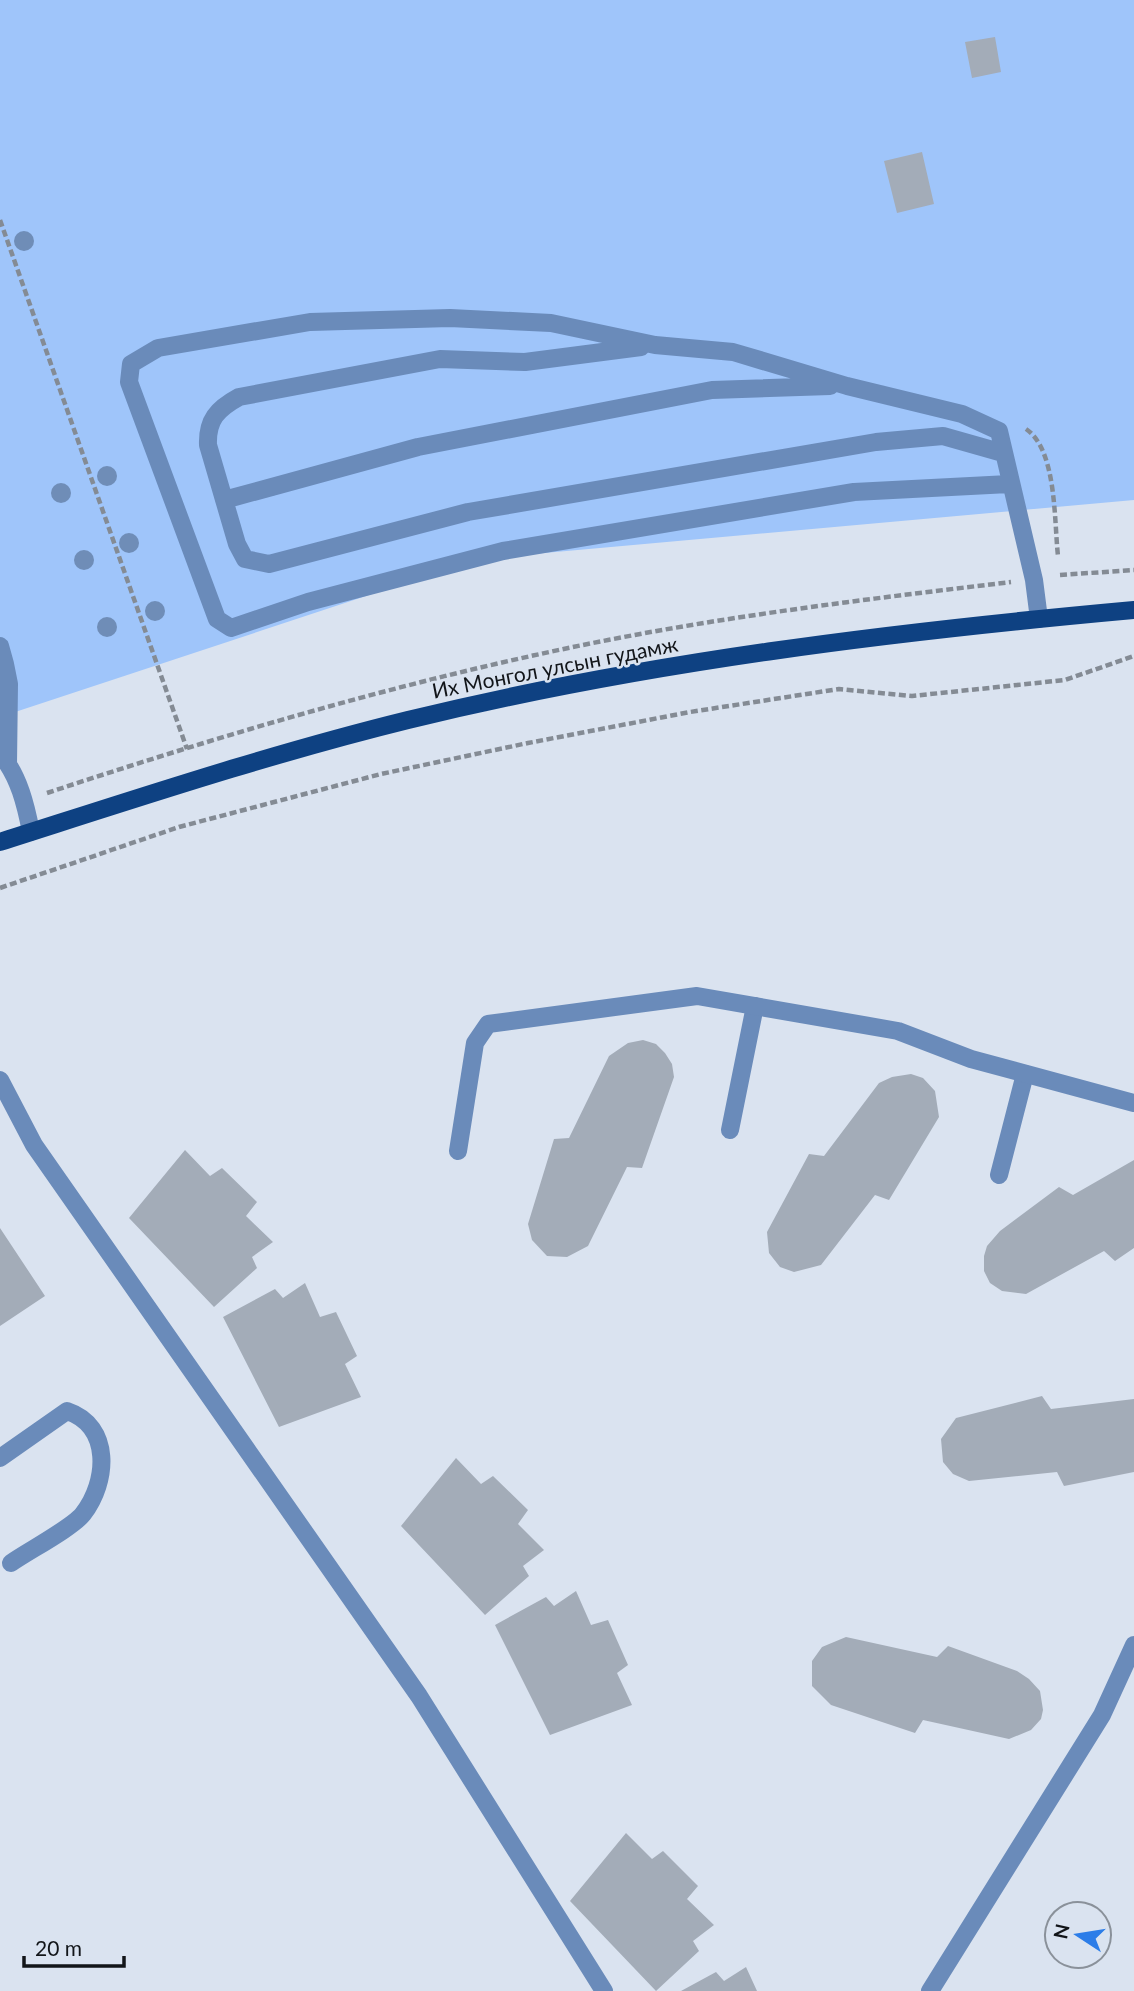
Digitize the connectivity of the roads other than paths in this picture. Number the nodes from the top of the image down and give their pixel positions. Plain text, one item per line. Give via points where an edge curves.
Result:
1 (655, 345) junction
2 (848, 386) junction
3 (1003, 453) junction
4 (1009, 484) junction
5 (224, 500) junction
6 (1134, 610) edge
7 (1039, 619) junction
8 (0, 646) edge
9 (2, 665) edge
10 (4, 759) edge
11 (31, 832) junction
12 (0, 842) edge
13 (755, 1006) junction
14 (1025, 1074) junction
15 (0, 1080) edge
16 (1134, 1103) edge
17 (730, 1130) dead end
18 (458, 1151) dead end
19 (999, 1175) dead end
20 (0, 1458) edge
21 (12, 1563) dead end
22 (1134, 1645) edge
23 (604, 1991) edge
24 (930, 1991) edge

1 - 2 street via 733,352
1 - 4 street via 551,323 450,318 310,322 158,348 131,364 128,371 216,619 231,628 308,602 503,551 854,492
1 - 5 street via 524,362 440,359 239,397 219,408 207,428
2 - 3 street via 962,414 999,431
2 - 5 street via 712,390 418,447
3 - 4 street
3 - 5 street via 943,436 876,442 468,512 269,564 245,559
4 - 7 street via 1034,579
6 - 7 main road, Их Монгол улсын гудамж
7 - 11 main road, Их Монгол улсын гудамж via 771,651 409,720
8 - 9 street
9 - 10 street via 9,684
10 - 11 street via 24,801
11 - 12 main road, Их Монгол улсын гудамж
13 - 14 street via 898,1031
13 - 17 street
13 - 18 street via 697,996 488,1024 475,1043
14 - 16 street
14 - 19 street
15 - 23 street via 34,1145 419,1696
20 - 21 street via 67,1411 80,1415 95,1431 103,1450 100,1476 82,1516
22 - 24 street via 1102,1716

